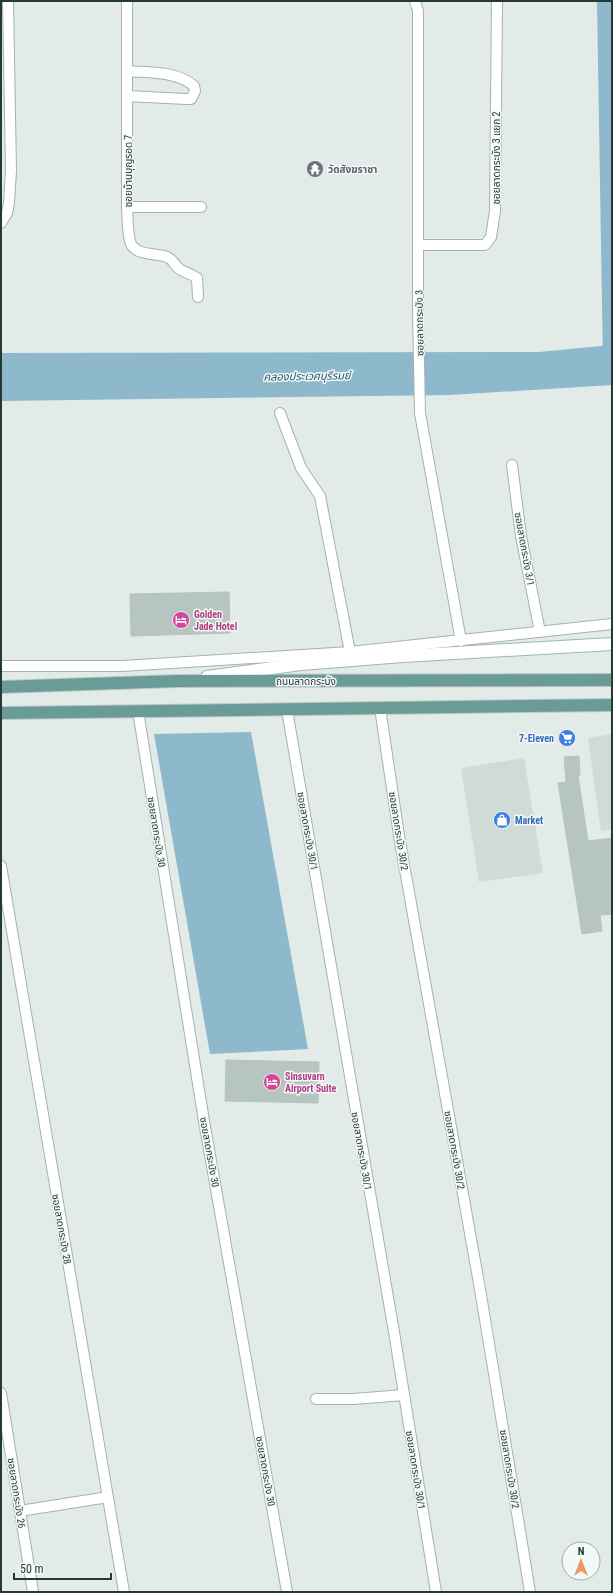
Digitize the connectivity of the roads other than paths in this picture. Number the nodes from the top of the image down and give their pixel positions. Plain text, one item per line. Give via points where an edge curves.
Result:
1 (8, 1) edge
2 (128, 1) edge
3 (415, 1) edge
4 (497, 1) edge
5 (128, 71) junction
6 (127, 96) junction
7 (128, 207) junction
8 (202, 207) dead end
9 (1, 223) edge
10 (419, 245) junction
11 (198, 297) dead end
12 (280, 413) dead end
13 (512, 465) dead end
14 (612, 624) edge
15 (540, 632) junction
16 (461, 641) junction
17 (612, 644) edge
18 (350, 652) junction
19 (1, 666) edge
20 (612, 680) edge
21 (177, 681) junction
22 (1, 687) edge
23 (611, 705) edge
24 (380, 708) junction
25 (286, 710) junction
26 (138, 711) junction
27 (1, 713) edge
28 (1, 866) edge
29 (1, 1394) edge
30 (404, 1395) junction
31 (316, 1399) dead end
32 (108, 1497) junction
33 (20, 1511) junction
34 (33, 1592) edge
35 (124, 1592) edge
36 (287, 1592) edge
37 (436, 1592) edge
38 (530, 1592) edge

1 - 9 street via 11,171 9,203
2 - 5 street, ซอยบ้านบุญรอด 7
3 - 10 street, ซอยลาดกระบัง 3 via 418,11
4 - 10 street, ซอยลาดกระบัง 3 แยก 2 via 495,211 491,237 485,245
5 - 6 street, ซอยบ้านบุญรอด 7
5 - 6 street via 171,75 188,82 194,86 195,91 191,99
6 - 7 street, ซอยบ้านบุญรอด 7
7 - 8 street
7 - 11 street, ซอยบ้านบุญรอด 7 via 132,246 142,252 167,257 180,270 197,278
10 - 16 street, ซอยลาดกระบัง 3 via 420,413
12 - 18 street via 301,468 320,496
13 - 15 street, ซอยลาดกระบัง 3/1 via 521,536
14 - 15 street
15 - 16 street
16 - 18 street
17 - 21 main road via 301,664
18 - 19 street via 122,666
20 - 21 main road, ถนนลาดกระบัง
21 - 22 main road, ถนนลาดกระบัง
23 - 24 main road
24 - 25 main road
24 - 38 street, ซอยลาดกระบัง 30/2 via 400,842 480,1290
25 - 26 main road
25 - 30 street, ซอยลาดกระบัง 30/1
26 - 27 main road
26 - 36 street, ซอยลาดกระบัง 30 via 204,1121
28 - 32 street, ซอยลาดกระบัง 28
29 - 33 street, ซอยลาดกระบัง 26
30 - 31 street
30 - 37 street, ซอยลาดกระบัง 30/1
32 - 33 street
32 - 35 street, ซอยลาดกระบัง 28
33 - 34 street, ซอยลาดกระบัง 26

